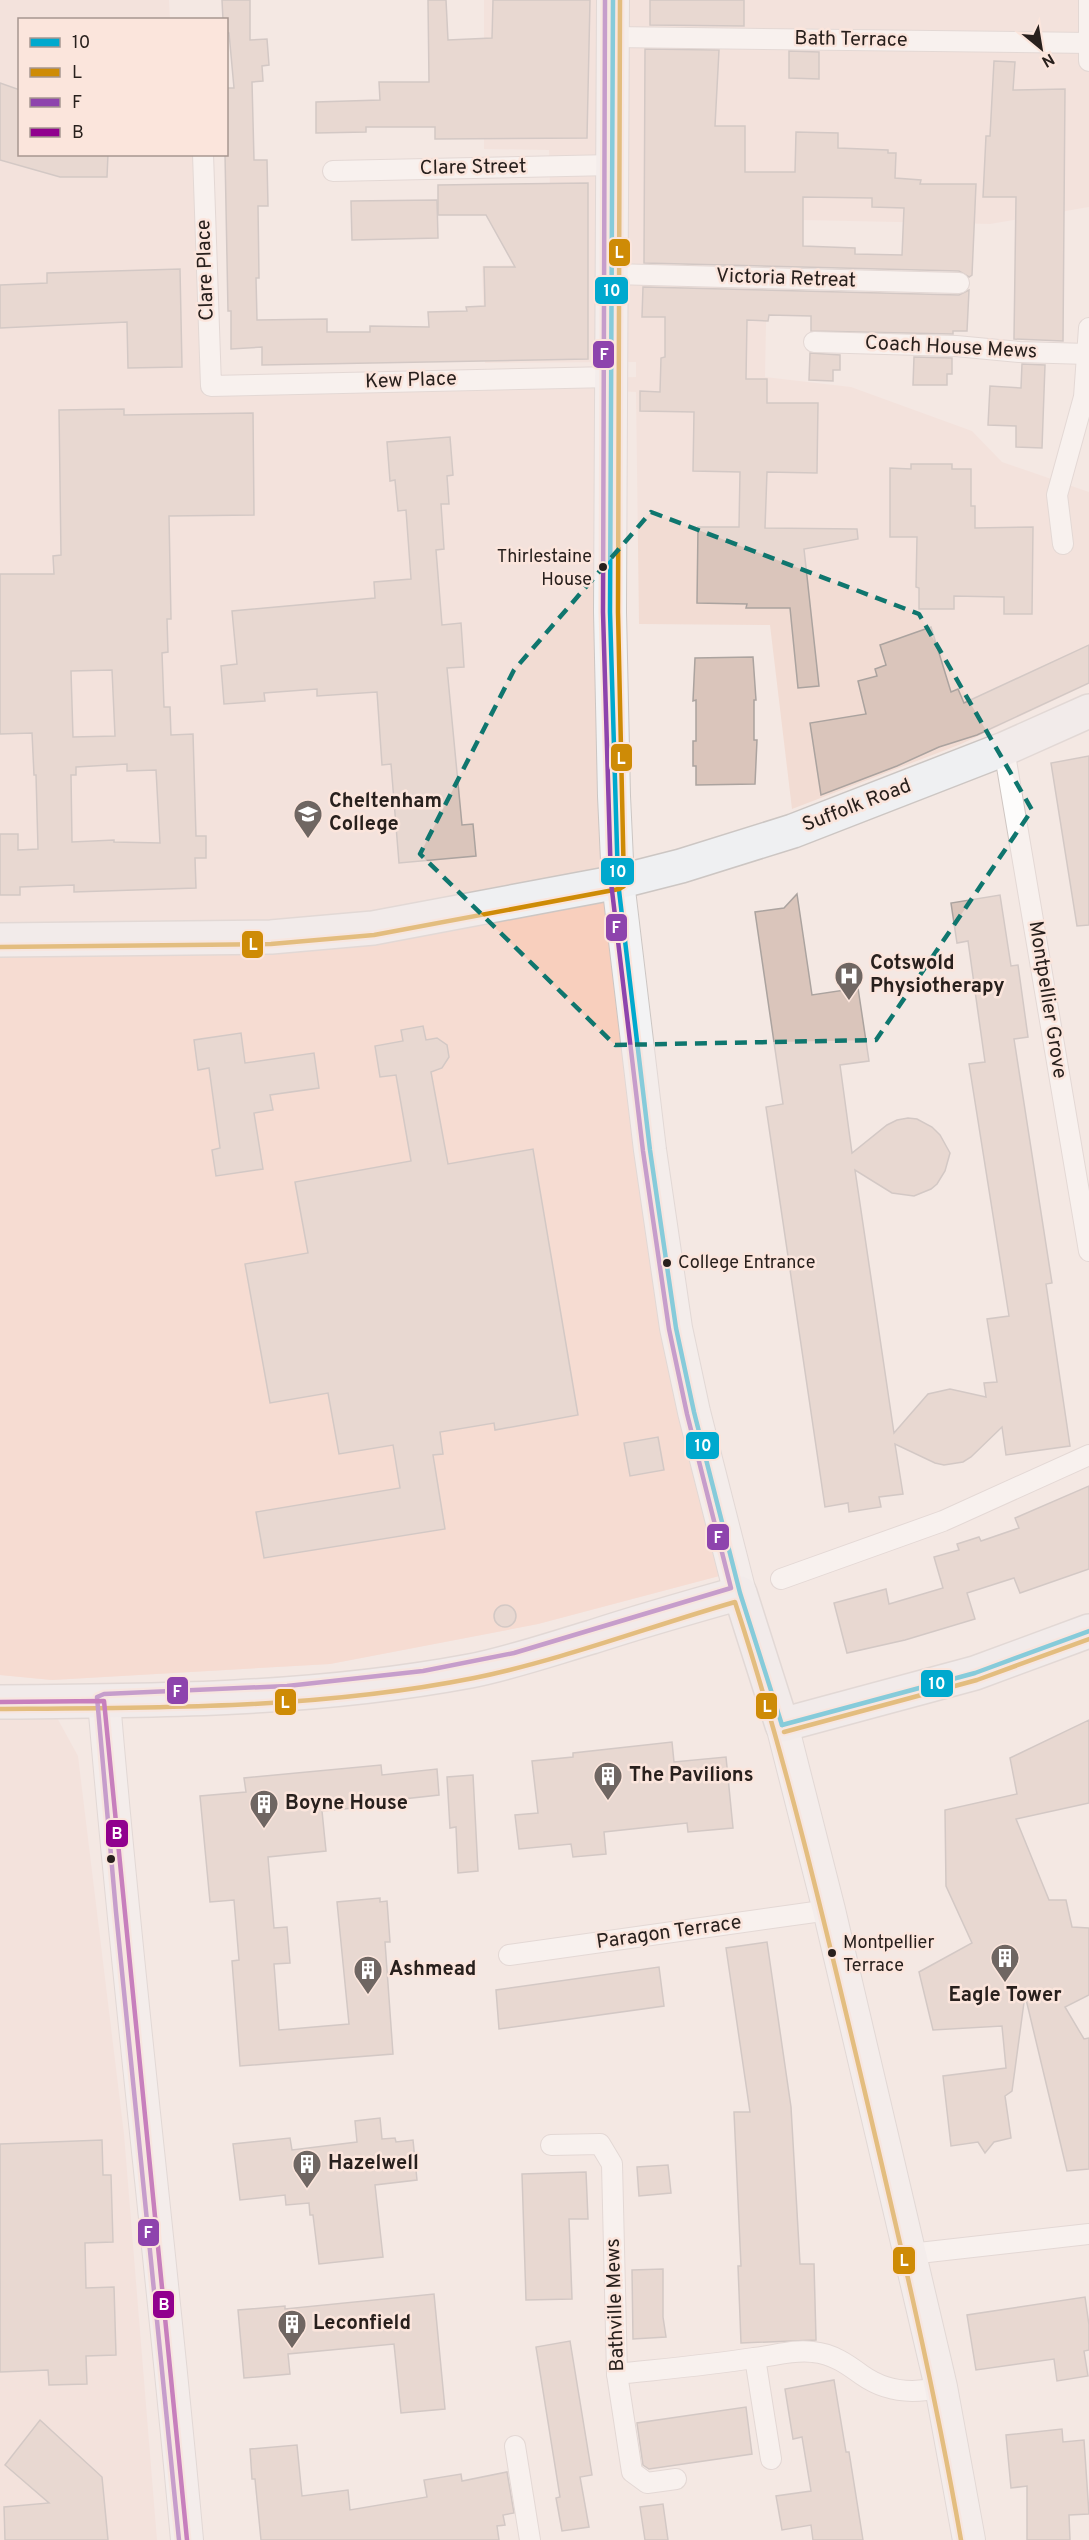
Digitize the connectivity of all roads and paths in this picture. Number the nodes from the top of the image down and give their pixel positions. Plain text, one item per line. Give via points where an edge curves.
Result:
1 (613, 0) edge
2 (1089, 0) edge
3 (613, 37) junction
4 (1089, 43) edge
5 (1089, 61) edge
6 (203, 156) edge
7 (613, 165) junction
8 (333, 171) dead end
9 (612, 274) junction
10 (959, 283) dead end
11 (1089, 328) edge
12 (814, 342) dead end
13 (1088, 354) edge
14 (611, 377) junction
15 (211, 386) joint
16 (1087, 396) edge
17 (1063, 544) dead end
18 (1089, 711) edge
19 (1004, 749) junction
20 (618, 882) junction
21 (0, 940) edge
22 (1089, 1251) edge
23 (1089, 1455) edge
24 (781, 1579) dead end
25 (740, 1593) junction
26 (1089, 1631) edge
27 (105, 1701) junction
28 (0, 1702) edge
29 (782, 1725) junction
30 (829, 1910) junction
31 (509, 1955) dead end
32 (551, 2145) dead end
33 (1089, 2234) edge
34 (910, 2254) junction
35 (756, 2358) junction
36 (617, 2374) junction
37 (941, 2386) junction
38 (515, 2446) dead end
39 (771, 2459) dead end
40 (676, 2479) dead end
41 (187, 2540) edge
42 (531, 2540) edge
43 (969, 2540) edge

1 - 3 main road
2 - 4 street
3 - 4 street, Bath Terrace
3 - 7 main road
4 - 5 street
6 - 15 street, Clare Place
7 - 8 street, Clare Street
7 - 9 main road
9 - 10 street, Victoria Retreat
9 - 14 main road
11 - 13 street
12 - 13 street, Coach House Mews via 956,345
13 - 16 street
14 - 15 street, Kew Place
14 - 20 main road via 610,612
16 - 17 street via 1057,495
18 - 19 highway, Suffolk Road
19 - 20 highway, Suffolk Road via 793,831
19 - 22 street, Montpellier Grove
20 - 21 highway, Suffolk Road via 373,928 270,937
20 - 25 main road via 676,1328
23 - 24 street via 943,1521
25 - 27 highway via 470,1671 352,1689
25 - 29 highway
26 - 29 highway via 975,1673
27 - 28 highway
27 - 41 main road
29 - 30 main road
30 - 31 street, Paragon Terrace
30 - 34 main road
32 - 36 street, Bathville Mews via 600,2144 612,2164
33 - 34 street
34 - 37 main road
35 - 36 street
35 - 37 street via 813,2352 842,2361 889,2388 916,2391
35 - 39 street
36 - 40 street, Bathville Mews via 632,2472 647,2483
37 - 43 main road
38 - 42 street

